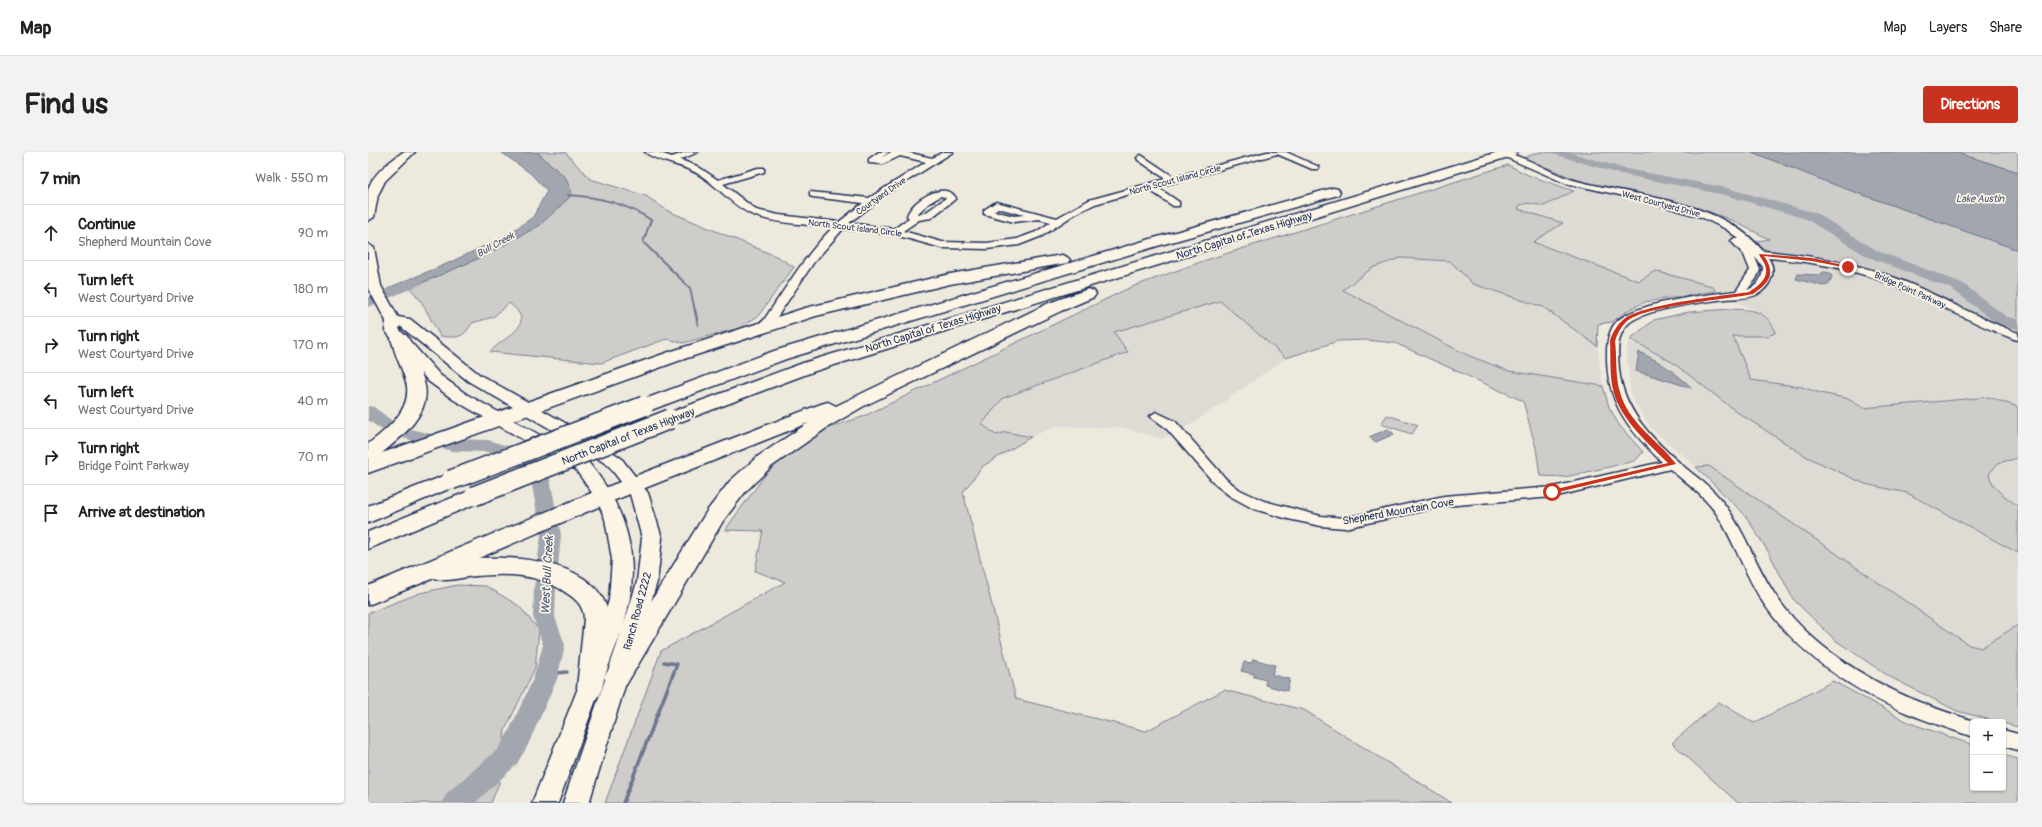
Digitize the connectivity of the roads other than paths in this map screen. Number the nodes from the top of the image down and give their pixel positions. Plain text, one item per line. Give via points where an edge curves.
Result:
1 (410, 152) edge
2 (649, 152) edge
3 (694, 152) edge
4 (885, 152) edge
5 (897, 152) edge
6 (949, 152) edge
7 (1239, 152) edge
8 (1276, 152) edge
9 (1279, 152) edge
10 (1472, 152) edge
11 (1500, 153) edge
12 (1141, 158) dead end
13 (673, 160) junction
14 (1251, 160) junction
15 (934, 161) junction
16 (1315, 167) dead end
17 (761, 170) dead end
18 (1172, 180) junction
19 (717, 183) junction
20 (1149, 186) junction
21 (813, 194) dead end
22 (871, 201) junction
23 (1176, 204) dead end
24 (1039, 216) dead end
25 (368, 217) edge
26 (916, 217) dead end
27 (1058, 221) junction
28 (841, 226) junction
29 (896, 232) junction
30 (1159, 241) junction
31 (368, 248) edge
32 (1188, 252) junction
33 (1757, 257) junction
34 (371, 288) edge
35 (393, 321) junction
36 (765, 326) junction
37 (2018, 337) edge
38 (400, 339) junction
39 (2018, 345) edge
40 (920, 372) junction
41 (527, 408) junction
42 (1156, 416) dead end
43 (498, 418) junction
44 (369, 457) edge
45 (1673, 464) junction
46 (634, 484) junction
47 (601, 498) junction
48 (368, 515) edge
49 (368, 541) edge
50 (412, 577) junction
51 (368, 596) edge
52 (617, 677) junction
53 (590, 688) junction
54 (1970, 728) edge
55 (2006, 739) edge
56 (2018, 742) edge
57 (545, 803) edge
58 (576, 803) edge

1 - 25 main road via 379,179 373,191
2 - 13 street, North Scout Island Circle
3 - 13 street
4 - 5 street via 872,161 883,160
5 - 15 street
6 - 15 street, Courtyard Drive
7 - 14 street
8 - 14 street, North Scout Island Circle
9 - 16 street
10 - 30 highway, North Capital of Texas Highway
11 - 32 highway, North Capital of Texas Highway
11 - 33 street, West Courtyard Drive via 1559,183 1664,206 1713,226
12 - 18 street
13 - 19 street, North Scout Island Circle via 694,168
14 - 18 street, North Scout Island Circle
15 - 22 street, Courtyard Drive
17 - 19 street
18 - 20 street, North Scout Island Circle
19 - 28 street, North Scout Island Circle via 753,212
20 - 23 street
20 - 27 street, North Scout Island Circle via 1092,202
21 - 22 street
22 - 28 street, Courtyard Drive
24 - 27 street
26 - 29 street
27 - 29 street, North Scout Island Circle via 1030,238 987,246 942,245
28 - 29 street, North Scout Island Circle
28 - 36 street, Courtyard Drive via 816,253
30 - 36 highway via 950,279 833,306
30 - 48 highway, North Capital of Texas Highway, bridge via 780,355 451,480
31 - 34 main road
32 - 40 highway via 1055,307
32 - 49 highway, North Capital of Texas Highway, bridge via 810,367 474,496
33 - 37 street, Bridge Point Parkway via 1812,259 1870,273
33 - 39 street, Bridge Point Parkway via 1825,268 1870,280
33 - 45 street via 1768,266 1768,275 1763,284 1751,293 1649,310 1625,320 1615,334 1612,351 1617,392 1624,408 1636,426
34 - 35 main road
35 - 38 main road via 392,330
35 - 41 main road, Ranch Road 2222 via 405,322 474,378
36 - 41 highway
38 - 43 main road via 434,378 460,397
38 - 44 highway via 416,387 416,398 411,411 390,437
40 - 46 highway
40 - 52 highway via 857,402 821,423 778,451 738,486 715,516
41 - 43 highway
41 - 46 main road, Ranch Road 2222 via 615,462
42 - 45 street, Shepherd Mountain Cove via 1170,424 1221,482 1235,493 1259,505 1321,521 1345,522 1444,502 1552,492
43 - 44 highway via 394,457
43 - 47 main road via 582,466 595,480
45 - 54 street via 1710,497 1733,527 1756,578 1771,601 1804,639 1858,679 1906,704
46 - 47 highway
46 - 52 main road, Ranch Road 2222 via 652,538 647,582
47 - 50 highway
47 - 53 main road via 611,506 619,532 623,576 614,620
50 - 51 highway
50 - 53 highway via 493,566 516,567 558,575 575,585 587,596 596,612
52 - 58 main road, Ranch Road 2222
53 - 57 main road
55 - 56 street

